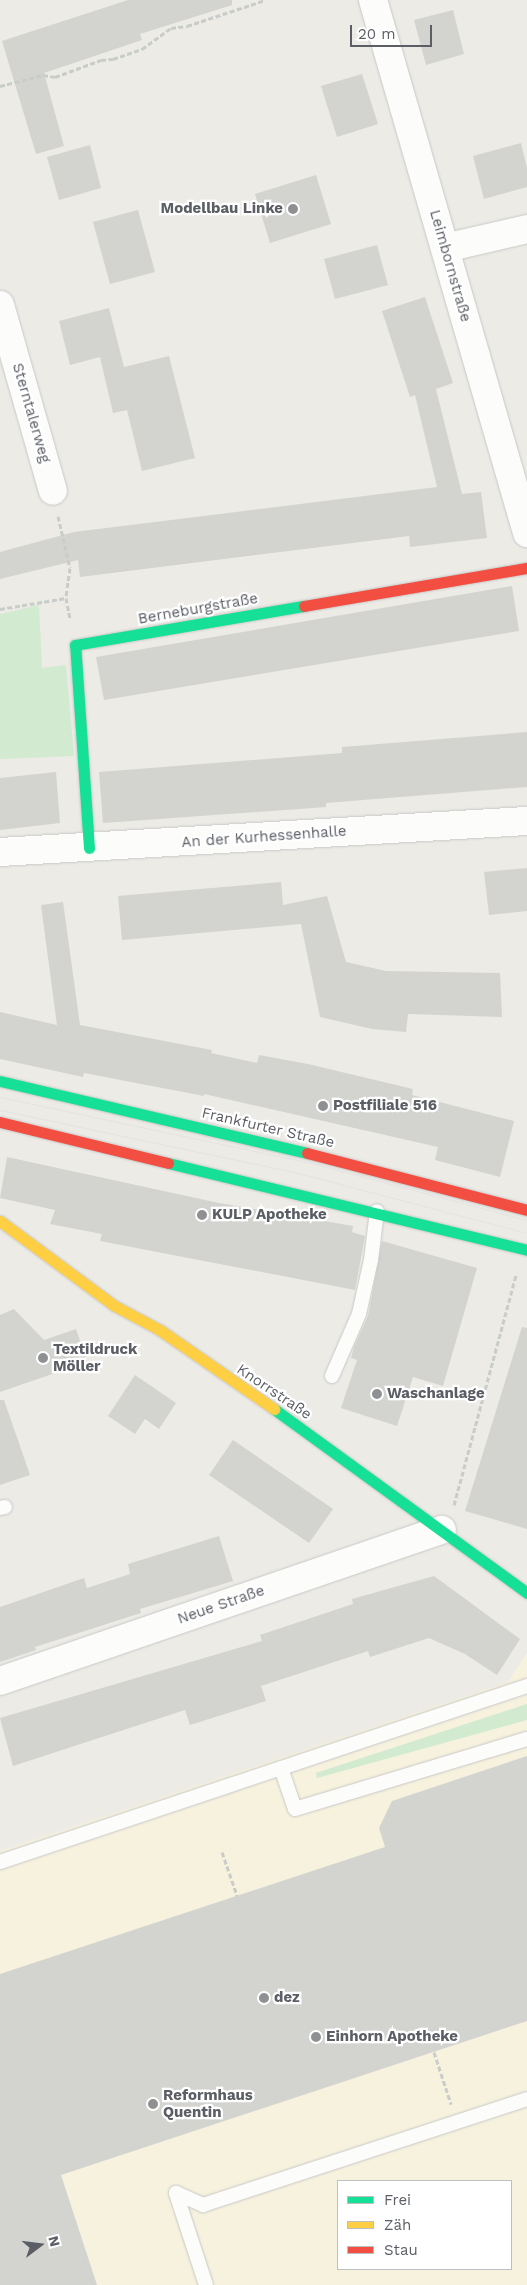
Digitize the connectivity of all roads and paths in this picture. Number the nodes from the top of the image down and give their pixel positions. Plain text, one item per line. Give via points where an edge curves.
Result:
1 (265, 0) edge
2 (373, 0) edge
3 (0, 86) edge
4 (527, 229) edge
5 (445, 248) junction
6 (0, 305) edge
7 (53, 491) joint
8 (527, 533) edge
9 (527, 568) edge
10 (66, 598) junction
11 (0, 609) edge
12 (75, 645) junction
13 (527, 821) edge
14 (89, 848) junction
15 (0, 852) edge
16 (0, 1080) edge
17 (0, 1122) edge
18 (527, 1210) edge
19 (377, 1211) junction
20 (0, 1221) edge
21 (527, 1250) edge
22 (518, 1269) dead end
23 (332, 1376) dead end
24 (442, 1530) junction
25 (527, 1593) edge
26 (0, 1681) edge
27 (527, 1686) edge
28 (527, 1739) edge
29 (281, 1768) junction
30 (222, 1852) dead end
31 (0, 1862) edge
32 (237, 1895) dead end
33 (434, 2052) dead end
34 (527, 2098) edge
35 (457, 2123) junction
36 (206, 2285) edge

1 - 3 path via 188,26 171,28 142,49 113,59 101,60 55,77 43,74
2 - 5 street, Leimbornstraße
4 - 5 street
5 - 8 street, Leimbornstraße
6 - 7 street, Sterntalerweg
7 - 10 path via 70,568
9 - 12 street, Berneburgstraße
10 - 11 path
10 - 12 path
12 - 14 street
13 - 14 street, An der Kurhessenhalle
14 - 15 street, An der Kurhessenhalle
16 - 18 street, Frankfurter Straße via 412,1178
17 - 19 street
19 - 21 street
19 - 23 lane via 371,1260 359,1314
20 - 24 street, Knorrstraße via 115,1306 160,1330
22 - 24 path via 460,1485
24 - 25 street, Knorrstraße
24 - 26 street, Neue Straße
27 - 29 lane
28 - 29 lane via 295,1809
29 - 31 lane
30 - 32 path
33 - 35 path
34 - 35 lane
35 - 36 lane via 203,2205 176,2193

